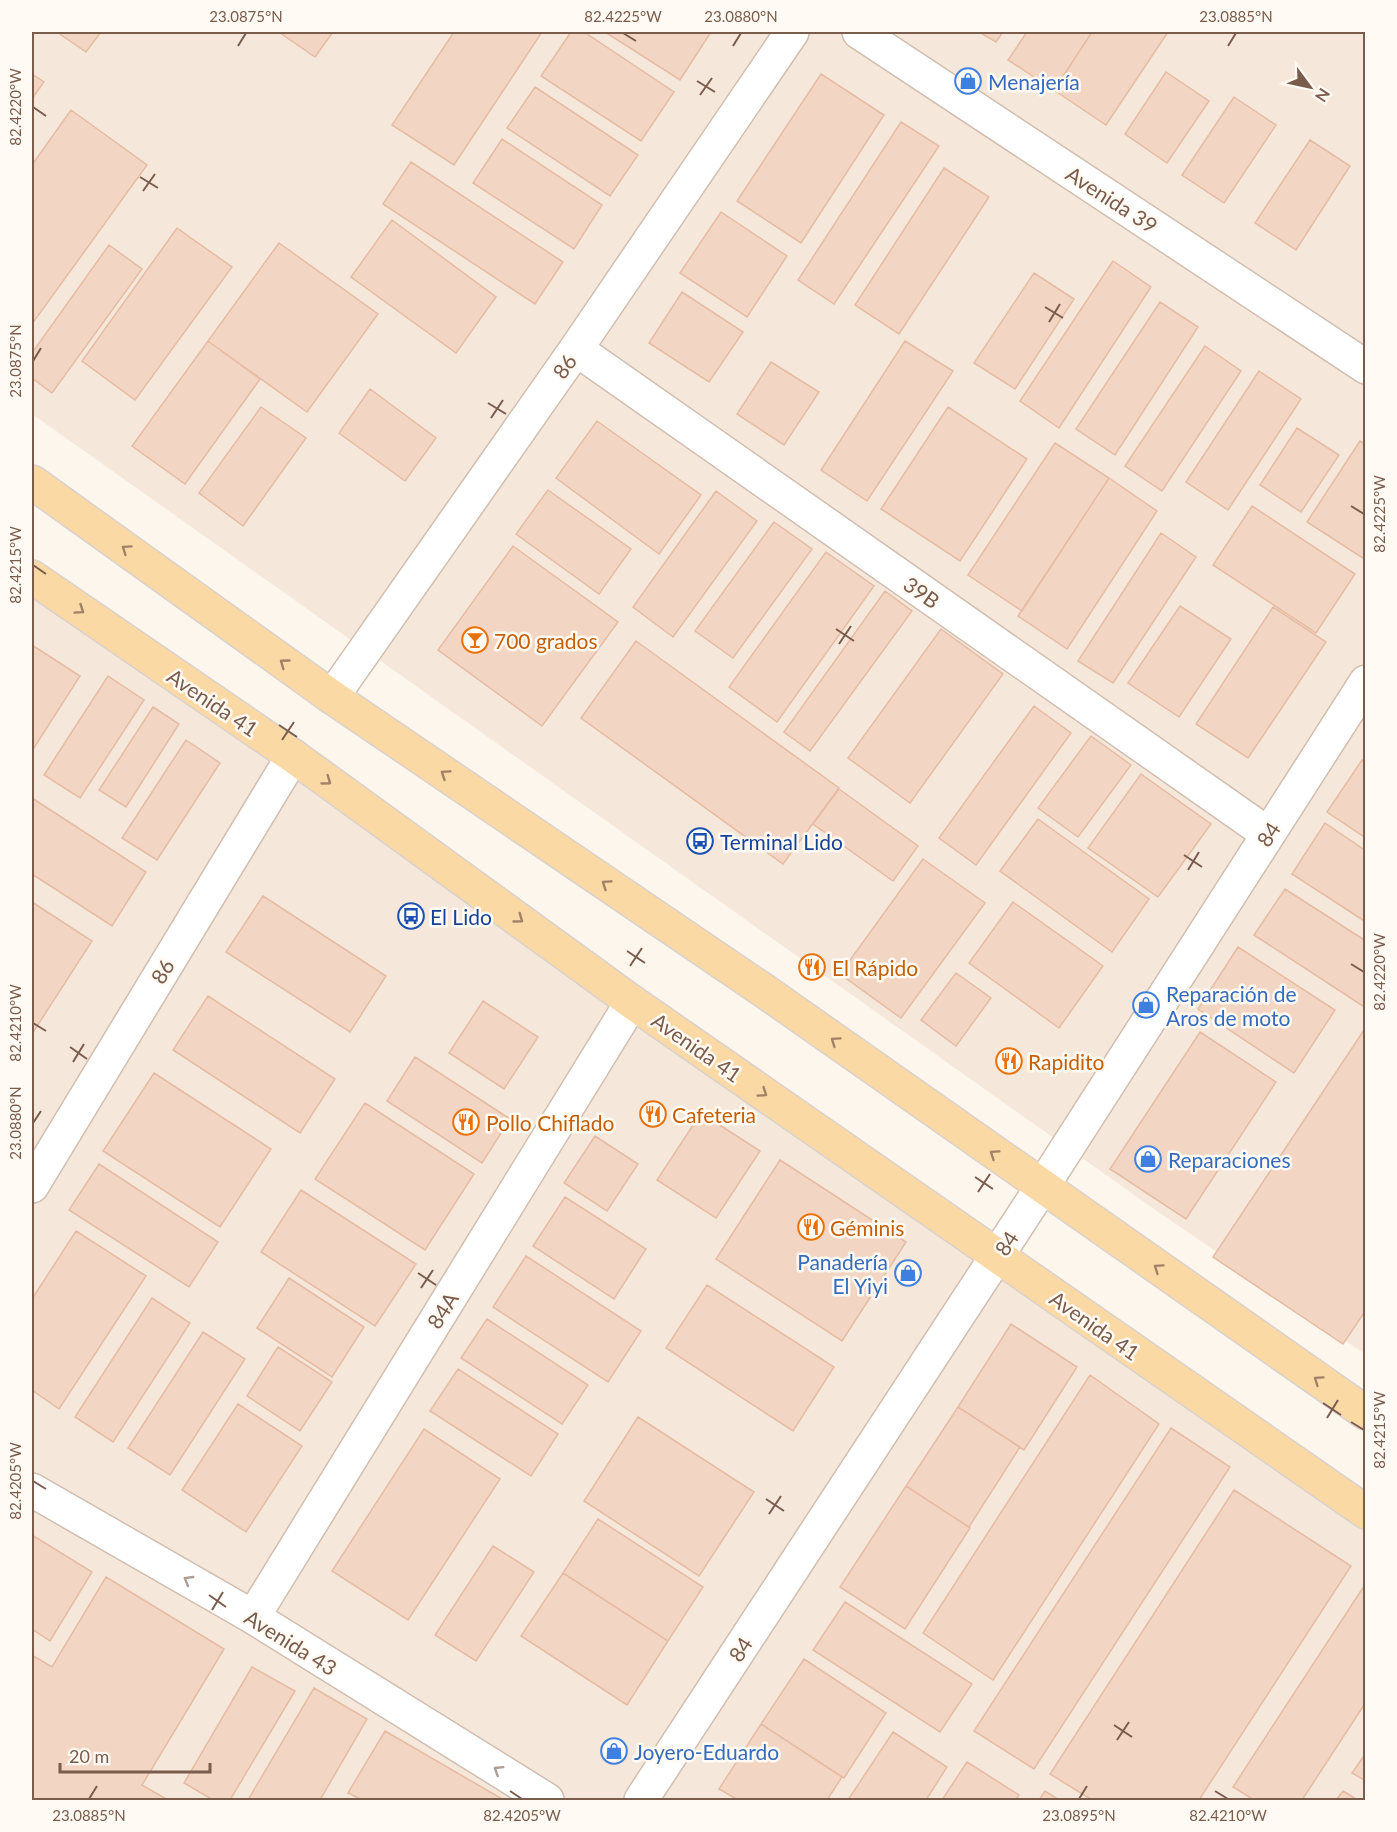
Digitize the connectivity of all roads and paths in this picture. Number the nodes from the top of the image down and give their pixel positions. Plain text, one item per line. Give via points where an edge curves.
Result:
1 (792, 32) edge
2 (859, 32) edge
3 (576, 349) junction
4 (1365, 367) edge
5 (32, 482) edge
6 (32, 577) edge
7 (1365, 682) edge
8 (332, 697) junction
9 (293, 756) junction
10 (1268, 834) junction
11 (632, 1002) junction
12 (32, 1186) edge
13 (1042, 1187) junction
14 (996, 1257) junction
15 (1365, 1413) edge
16 (32, 1490) edge
17 (1365, 1512) edge
18 (253, 1617) junction
19 (547, 1800) edge
20 (641, 1800) edge

1 - 3 street, 86
2 - 4 street, Avenida 39
3 - 8 street, 86
3 - 10 street, 39B
8 -> 5 main road
6 -> 9 main road, Avenida 41
7 - 10 street, 84
13 -> 8 main road via 763,990
9 -> 11 main road, Avenida 41
9 - 12 street, 86
10 - 13 street, 84
11 -> 14 main road, Avenida 41
11 - 18 street, 84A
13 - 14 street, 84
15 -> 13 main road
14 - 17 main road, Avenida 41
14 - 20 street, 84
18 -> 16 street, Avenida 43
19 -> 18 street, Avenida 43

